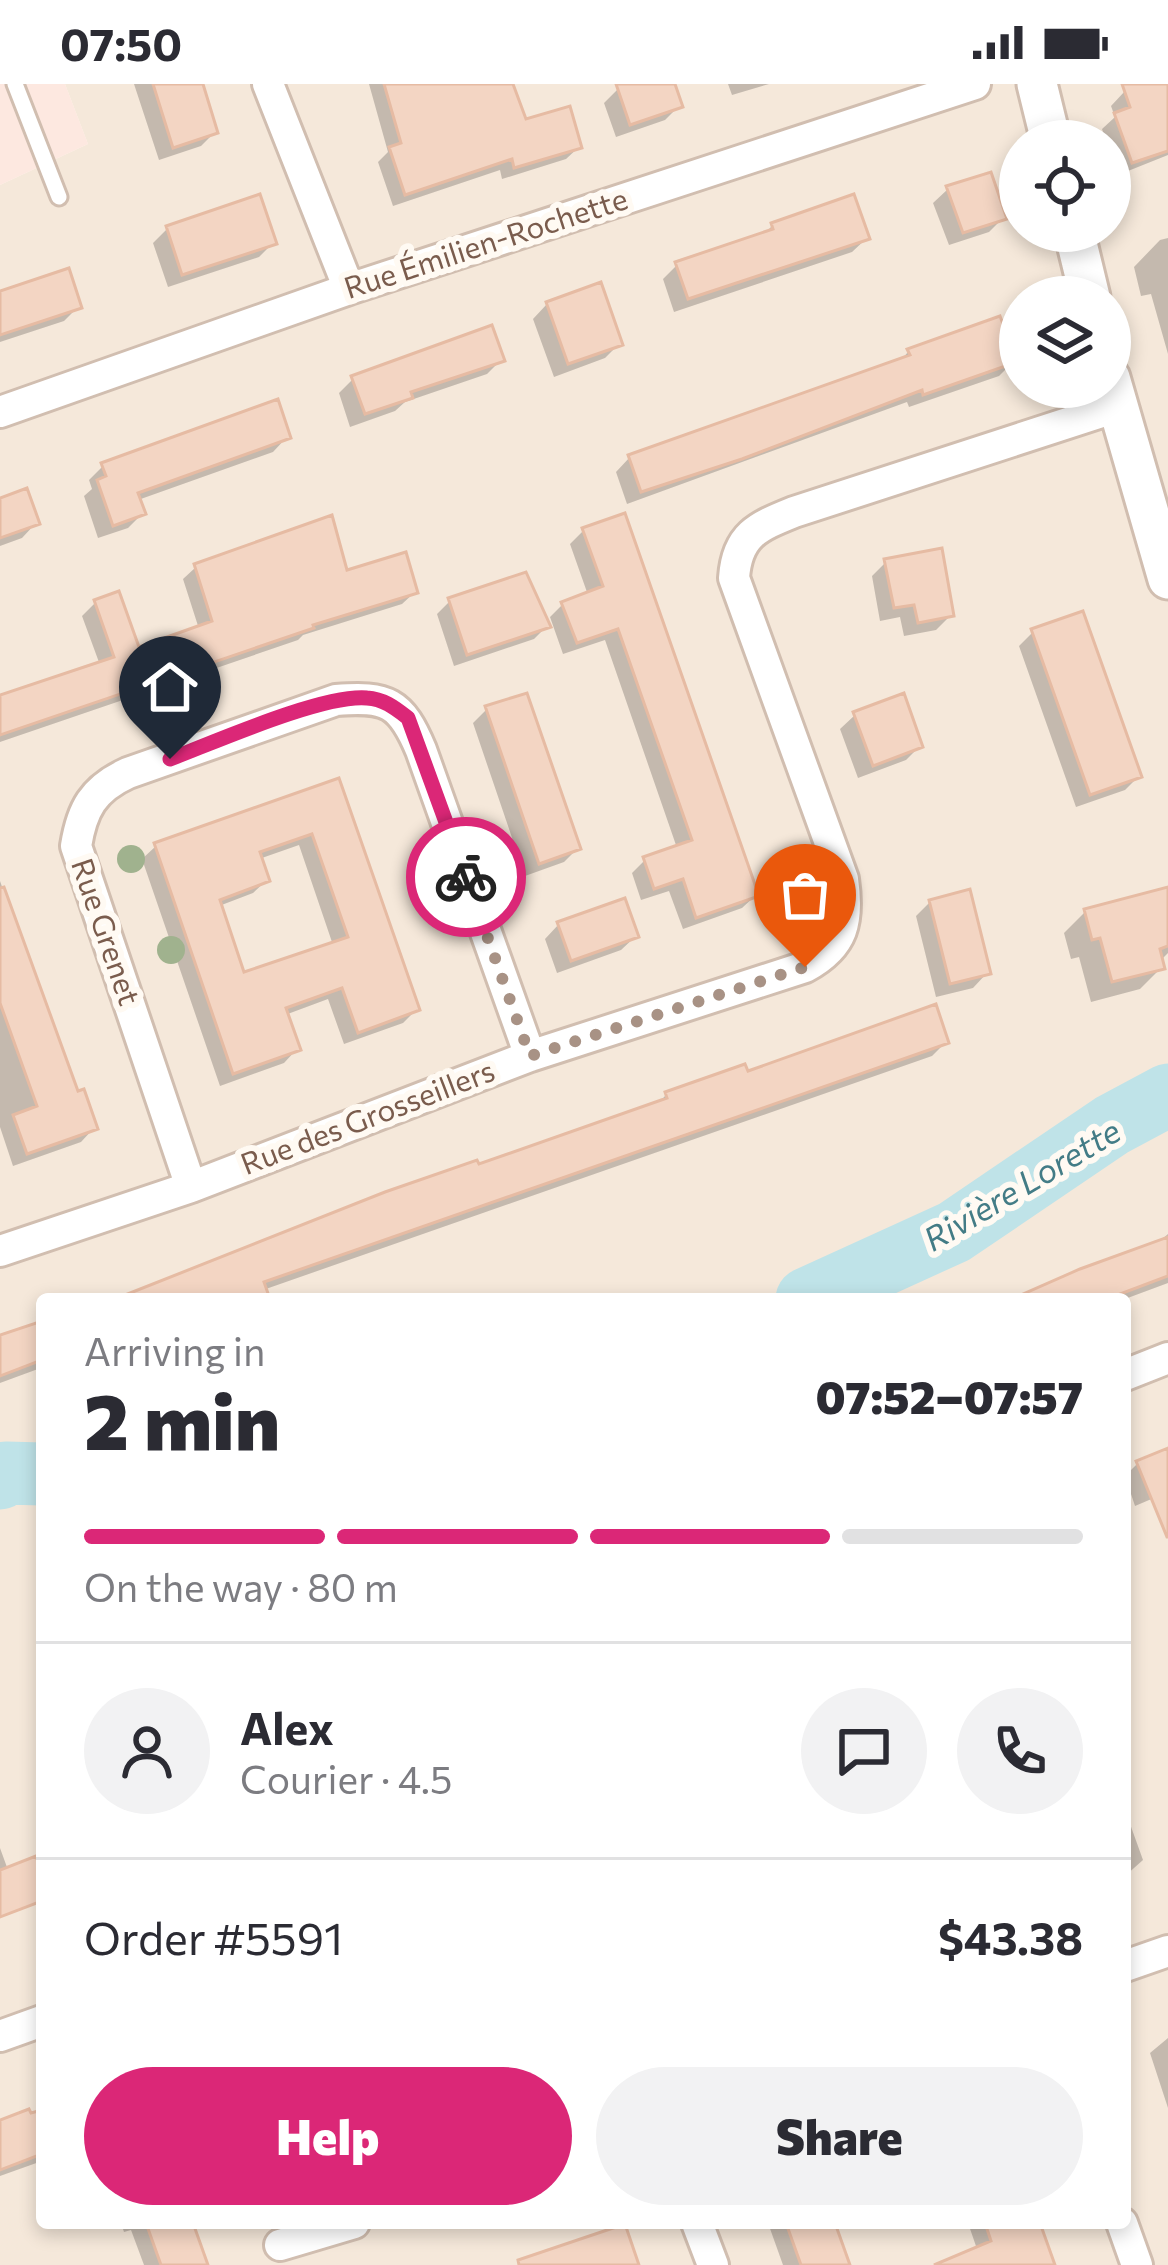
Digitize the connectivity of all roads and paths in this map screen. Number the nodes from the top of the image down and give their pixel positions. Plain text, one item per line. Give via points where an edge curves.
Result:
1 (15, 84) edge
2 (268, 84) edge
3 (975, 84) edge
4 (1037, 84) edge
5 (1046, 120) edge
6 (59, 197) dead end
7 (349, 289) junction
8 (1074, 408) edge
9 (1118, 408) edge
10 (0, 412) edge
11 (1168, 579) edge
12 (530, 1056) junction
13 (191, 1186) junction
14 (0, 1251) edge
15 (1168, 1358) edge
16 (1131, 1373) edge
17 (1168, 1951) edge
18 (1131, 1964) edge
19 (36, 2023) edge
20 (0, 2036) edge
21 (333, 2229) edge
22 (699, 2229) edge
23 (1124, 2229) edge
24 (280, 2244) edge
25 (713, 2265) edge
26 (1136, 2265) edge

1 - 6 lane
2 - 7 street
3 - 7 street, Rue Émilien-Rochette
4 - 5 street
7 - 10 street, Rue Émilien-Rochette
8 - 12 street, Rue des Grosseillers via 749,535 736,553 734,578 843,879 844,930 828,955 805,967
9 - 11 street
12 - 13 street, Rue des Grosseillers
12 - 13 street, Rue Grenet via 408,718 390,703 336,700 128,773 92,796 76,846
13 - 14 street, Rue des Grosseillers
15 - 16 street
17 - 18 street
19 - 20 street
21 - 24 street
22 - 25 street
23 - 26 street

